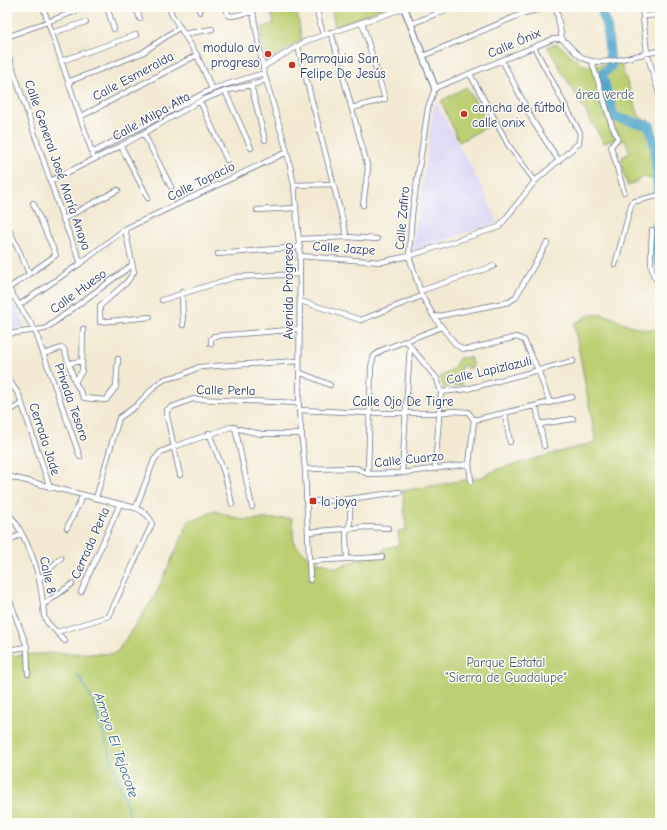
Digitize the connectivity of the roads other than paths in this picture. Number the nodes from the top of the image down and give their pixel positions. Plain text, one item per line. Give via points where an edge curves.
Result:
1 (43, 7) edge
2 (108, 7) edge
3 (136, 7) edge
4 (169, 7) edge
5 (226, 7) edge
6 (316, 7) edge
7 (453, 7) edge
8 (550, 7) edge
9 (556, 7) edge
10 (642, 7) edge
11 (404, 8) edge
12 (79, 10) dead end
13 (252, 10) edge
14 (660, 15) edge
15 (643, 16) junction
16 (140, 19) dead end
17 (47, 21) junction
18 (86, 22) dead end
19 (362, 22) junction
20 (410, 24) junction
21 (180, 27) junction
22 (114, 29) dead end
23 (212, 29) dead end
24 (331, 32) junction
25 (52, 33) junction
26 (184, 34) junction
27 (136, 35) dead end
28 (323, 35) junction
29 (7, 37) edge
30 (562, 39) junction
31 (534, 46) junction
32 (298, 47) junction
33 (7, 50) edge
34 (660, 51) edge
35 (648, 52) junction
36 (197, 55) junction
37 (423, 56) junction
38 (502, 60) junction
39 (61, 61) junction
40 (592, 62) junction
41 (263, 67) junction
42 (264, 73) junction
43 (470, 74) junction
44 (266, 79) junction
45 (68, 82) junction
46 (251, 85) junction
47 (435, 88) junction
48 (212, 89) junction
49 (225, 91) junction
50 (660, 97) edge
51 (200, 101) junction
52 (352, 108) junction
53 (80, 117) junction
54 (144, 134) junction
55 (265, 140) dead end
56 (121, 146) junction
57 (251, 148) dead end
58 (287, 152) junction
59 (92, 153) junction
60 (94, 159) junction
61 (227, 160) dead end
62 (559, 161) junction
63 (50, 181) junction
64 (535, 181) junction
65 (333, 184) junction
66 (294, 185) junction
67 (171, 187) dead end
68 (118, 190) dead end
69 (624, 192) dead end
70 (660, 195) edge
71 (148, 198) dead end
72 (33, 203) dead end
73 (363, 205) dead end
74 (296, 208) junction
75 (257, 210) dead end
76 (63, 219) junction
77 (7, 225) edge
78 (124, 229) junction
79 (652, 230) dead end
80 (347, 238) junction
81 (299, 239) junction
82 (377, 239) dead end
83 (547, 243) dead end
84 (300, 247) junction
85 (218, 254) dead end
86 (300, 256) junction
87 (409, 256) junction
88 (80, 263) junction
89 (132, 265) junction
90 (614, 265) dead end
91 (494, 266) dead end
92 (29, 273) junction
93 (300, 274) junction
94 (660, 281) edge
95 (8, 287) edge
96 (420, 291) junction
97 (182, 292) junction
98 (422, 296) junction
99 (162, 300) dead end
100 (300, 300) junction
101 (19, 305) junction
102 (150, 317) dead end
103 (434, 317) junction
104 (183, 325) dead end
105 (442, 327) junction
106 (83, 329) dead end
107 (300, 329) junction
108 (34, 330) junction
109 (7, 334) edge
110 (407, 341) junction
111 (211, 344) dead end
112 (410, 346) junction
113 (44, 354) junction
114 (118, 359) dead end
115 (82, 361) junction
116 (299, 361) junction
117 (574, 361) dead end
118 (70, 363) junction
119 (538, 370) junction
120 (299, 372) junction
121 (7, 377) edge
122 (75, 382) junction
123 (330, 385) dead end
124 (441, 392) junction
125 (572, 397) dead end
126 (22, 403) junction
127 (299, 403) junction
128 (550, 403) junction
129 (536, 406) junction
130 (299, 410) junction
131 (405, 412) junction
132 (7, 413) edge
133 (370, 413) junction
134 (440, 413) junction
135 (505, 414) junction
136 (573, 419) dead end
137 (474, 420) junction
138 (540, 424) junction
139 (235, 427) junction
140 (209, 434) junction
141 (302, 434) junction
142 (510, 442) dead end
143 (544, 446) dead end
144 (173, 447) junction
145 (80, 457) dead end
146 (470, 464) junction
147 (435, 468) junction
148 (305, 469) junction
149 (402, 473) junction
150 (368, 474) junction
151 (180, 475) dead end
152 (7, 476) edge
153 (471, 481) dead end
154 (50, 488) junction
155 (400, 492) dead end
156 (83, 495) junction
157 (96, 498) junction
158 (306, 500) junction
159 (350, 500) junction
160 (120, 504) junction
161 (232, 504) dead end
162 (252, 507) dead end
163 (136, 508) junction
164 (7, 513) edge
165 (67, 528) dead end
166 (388, 528) dead end
167 (349, 529) junction
168 (308, 532) junction
169 (22, 534) junction
170 (7, 541) edge
171 (382, 557) dead end
172 (61, 558) dead end
173 (347, 558) junction
174 (309, 561) junction
175 (40, 578) junction
176 (310, 580) dead end
177 (72, 584) dead end
178 (81, 592) dead end
179 (7, 593) edge
180 (43, 605) junction
181 (57, 632) junction
182 (65, 641) dead end
183 (27, 647) junction
184 (7, 650) edge
185 (28, 674) dead end

1 - 17 street
2 - 22 street
3 - 16 street
4 - 21 street
5 - 13 street via 228,15 232,16
6 - 28 street
7 - 20 street
8 - 37 street via 524,13
9 - 30 street
10 - 15 street
11 - 19 street
11 - 20 main road
12 - 17 street
13 - 41 street, Avenida Progreso
14 - 15 street
15 - 35 street
17 - 25 street
17 - 29 street
18 - 25 street
19 - 24 street
19 - 52 street via 385,99
20 - 37 main road
21 - 26 street
21 - 45 street, Calle Esmeralda via 142,53
23 - 26 street
24 - 28 street
24 - 52 street
25 - 39 street
26 - 36 street
27 - 39 street
28 - 32 street
30 - 31 street, Calle Ónix via 553,39
30 - 40 street, Calle Ónix via 583,58
31 - 38 street, Calle Ónix
31 - 62 street via 580,133 579,143
32 - 41 street
32 - 65 street
33 - 63 street, Calle General José María Anaya
34 - 35 street
35 - 40 street via 621,59
35 - 50 street
36 - 48 street
36 - 53 street, Calle Esmeralda
37 - 47 main road
38 - 43 street, Calle Ónix
38 - 62 street via 534,123
39 - 45 street
40 - 69 street via 618,138 612,146
41 - 42 street, Avenida Progreso
42 - 44 street, Avenida Progreso
42 - 48 street, Calle Milpa Alta
43 - 47 street, Calle Ónix
43 - 64 street via 509,146
44 - 46 street, Calle Milpa Alta
44 - 58 street, Avenida Progreso
45 - 53 street
46 - 49 street, Calle Milpa Alta
46 - 55 street
47 - 87 street, Calle Zafiro via 428,108 413,206
48 - 59 street, Calle Milpa Alta
49 - 51 street, Calle Milpa Alta
49 - 57 street
51 - 54 street, Calle Milpa Alta
51 - 61 street
52 - 73 street via 368,168
53 - 59 street
54 - 56 street, Calle Milpa Alta
54 - 67 street
56 - 60 street, Calle Milpa Alta
56 - 71 street
58 - 66 street, Avenida Progreso
58 - 78 street, Calle Topacio
59 - 60 street
60 - 63 street, Calle Milpa Alta
62 - 64 street
63 - 76 street, Calle General José María Anaya
64 - 87 street, Calle Jazpe via 499,227
65 - 66 street
65 - 80 street
66 - 74 street, Avenida Progreso
68 - 76 street
70 - 90 street via 632,202
72 - 92 street via 56,255
74 - 75 street
74 - 81 street, Avenida Progreso
76 - 88 street, Calle General José María Anaya
77 - 92 street
78 - 88 street, Calle Topacio
78 - 89 street
79 - 94 street via 652,270 654,278
80 - 81 street
80 - 82 street
81 - 84 street, Avenida Progreso
83 - 103 street via 515,298 509,302
84 - 85 street
84 - 86 street, Avenida Progreso
86 - 87 street, Calle Jazpe via 381,262
86 - 93 street, Avenida Progreso
87 - 96 street, Calle Zafiro
88 - 101 street, Calle Topacio
89 - 102 street via 132,276 100,306 100,322
89 - 108 street, Calle Hueso via 45,329
91 - 96 street
92 - 95 street
93 - 97 street via 236,277
93 - 100 street, Avenida Progreso
95 - 101 street, Privada Tesoro
96 - 98 street, Calle Zafiro
97 - 99 street
97 - 104 street
98 - 100 street via 361,320
98 - 103 street, Calle Zafiro
100 - 107 street, Avenida Progreso
101 - 108 street, Privada Tesoro
103 - 105 street, Calle Zafiro
105 - 110 street
105 - 119 street, Calle Zafiro via 456,345 463,349 520,337 529,349
106 - 115 street
107 - 111 street via 214,336
107 - 116 street, Avenida Progreso
108 - 109 street, Calle Hueso
108 - 113 street, Privada Tesoro
110 - 112 street, Calle Lapizlazuli
110 - 133 street via 382,350 374,356 371,366
112 - 124 street, Calle Lapizlazuli via 437,379
112 - 131 street
113 - 118 street, Privada Tesoro via 64,349
113 - 145 street, Privada Tesoro
114 - 122 street, Privada Tesoro via 116,387 106,400 84,398
115 - 118 street
115 - 122 street via 82,371
116 - 120 street, Avenida Progreso
116 - 157 street via 199,367 160,382 136,406 119,418
117 - 119 street, Calle Lapizlazuli
118 - 122 street, Privada Tesoro
119 - 124 street, Calle Lapizlazuli via 467,389
119 - 128 street
120 - 123 street
120 - 127 street, Avenida Progreso
121 - 126 street, Cerrada Jade via 20,395
124 - 134 street
125 - 128 street
126 - 132 street
126 - 154 street, Cerrada Jade
127 - 130 street, Avenida Progreso
127 - 144 street, Calle Perla via 193,399 167,410
128 - 129 street
129 - 135 street
129 - 138 street
130 - 133 street, Calle Ojo De Tigre
130 - 141 street, Avenida Progreso
131 - 133 street, Calle Ojo De Tigre
131 - 134 street, Calle Ojo De Tigre
131 - 149 street
133 - 150 street
134 - 137 street, Calle Ojo De Tigre via 468,412
134 - 147 street
135 - 137 street
135 - 142 street
136 - 138 street
137 - 146 street
138 - 143 street
139 - 140 street
139 - 141 street via 261,434
139 - 162 street
140 - 144 street
140 - 161 street via 224,472
141 - 148 street, Avenida Progreso
144 - 151 street
144 - 163 street via 161,452 154,460
146 - 147 street, Calle Cuarzo
146 - 153 street
147 - 149 street, Calle Cuarzo
148 - 150 street, Calle Cuarzo via 356,468
148 - 158 street, Avenida Progreso
149 - 150 street, Calle Cuarzo
152 - 154 street
154 - 156 street, Cerrada Jade
155 - 159 street via 362,496
156 - 157 street, Cerrada Jade
156 - 165 street
157 - 160 street, Cerrada Jade
158 - 159 street
158 - 168 street, Avenida Progreso
159 - 167 street
160 - 163 street, Cerrada Jade
160 - 178 street, Cerrada Perla
163 - 181 street via 148,516 152,524 109,616
164 - 169 street, Calle 8 via 14,519
166 - 167 street
167 - 168 street
167 - 173 street via 346,534
168 - 174 street, Avenida Progreso
169 - 170 street
169 - 175 street, Calle 8 via 33,553
171 - 173 street
172 - 175 street
173 - 174 street
174 - 176 street, Avenida Progreso
175 - 180 street, Calle 8
177 - 180 street
179 - 183 street
180 - 181 street, Calle 8 via 47,622
181 - 182 street, Calle 8
183 - 184 street
183 - 185 street

